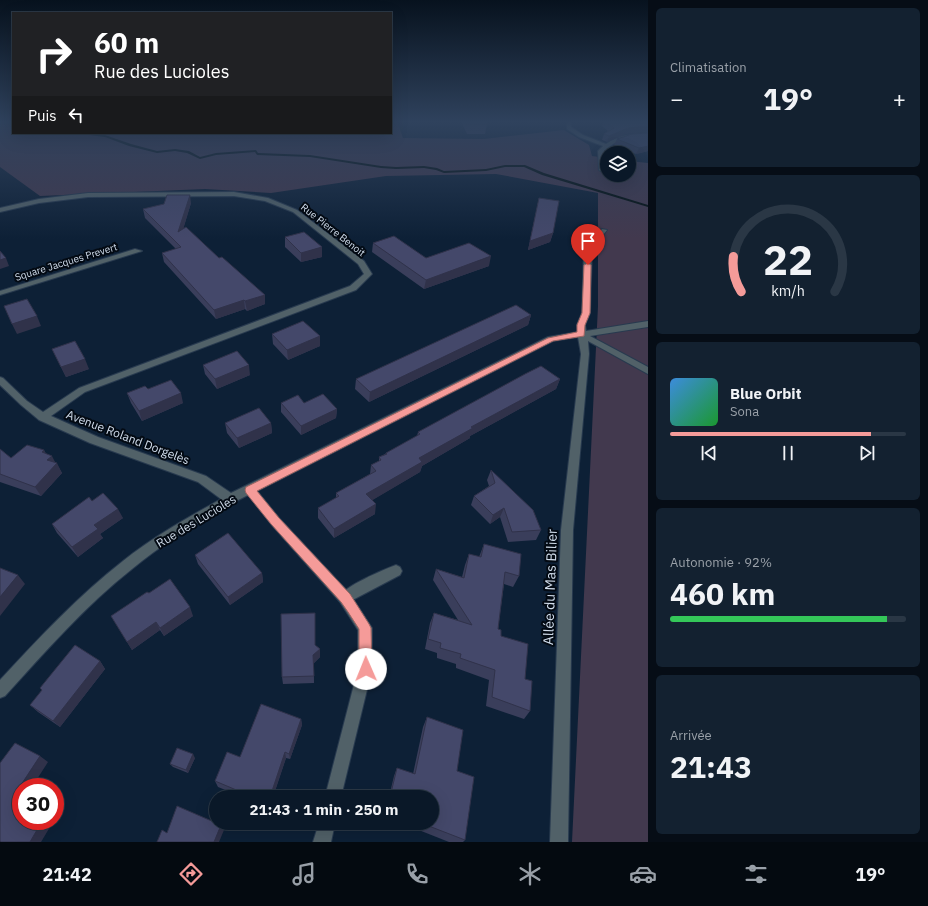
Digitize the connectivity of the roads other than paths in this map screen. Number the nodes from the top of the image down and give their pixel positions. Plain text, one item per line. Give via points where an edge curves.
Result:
1 (0, 210) edge
2 (604, 230) dead end
3 (138, 251) dead end
4 (0, 293) edge
5 (648, 324) edge
6 (581, 334) junction
7 (648, 371) edge
8 (0, 380) edge
9 (43, 417) junction
10 (250, 490) junction
11 (230, 499) junction
12 (396, 571) dead end
13 (345, 598) junction
14 (0, 691) edge
15 (335, 790) edge
16 (325, 830) edge
17 (322, 842) edge
18 (559, 842) edge

1 - 9 street, Rue Pierre Benoit via 39,201 88,195 234,194 266,199 295,212 361,263 368,274 353,288 82,390
2 - 6 street via 588,249 586,313 581,325
3 - 4 street, Square Jacques Prevert
5 - 6 street, Rue des Lucioles
6 - 7 street
6 - 10 street, Rue des Lucioles via 551,339
6 - 18 street, Allée du Mas Bilier via 585,354 567,530
8 - 9 street, Avenue Roland Dorgelès
9 - 11 street, Avenue Roland Dorgelès via 94,440 202,479
10 - 11 street, Rue des Lucioles
10 - 13 street
11 - 14 street, Rue des Lucioles via 128,564 48,639
12 - 13 street
13 - 15 street via 365,628 366,669
16 - 17 street

